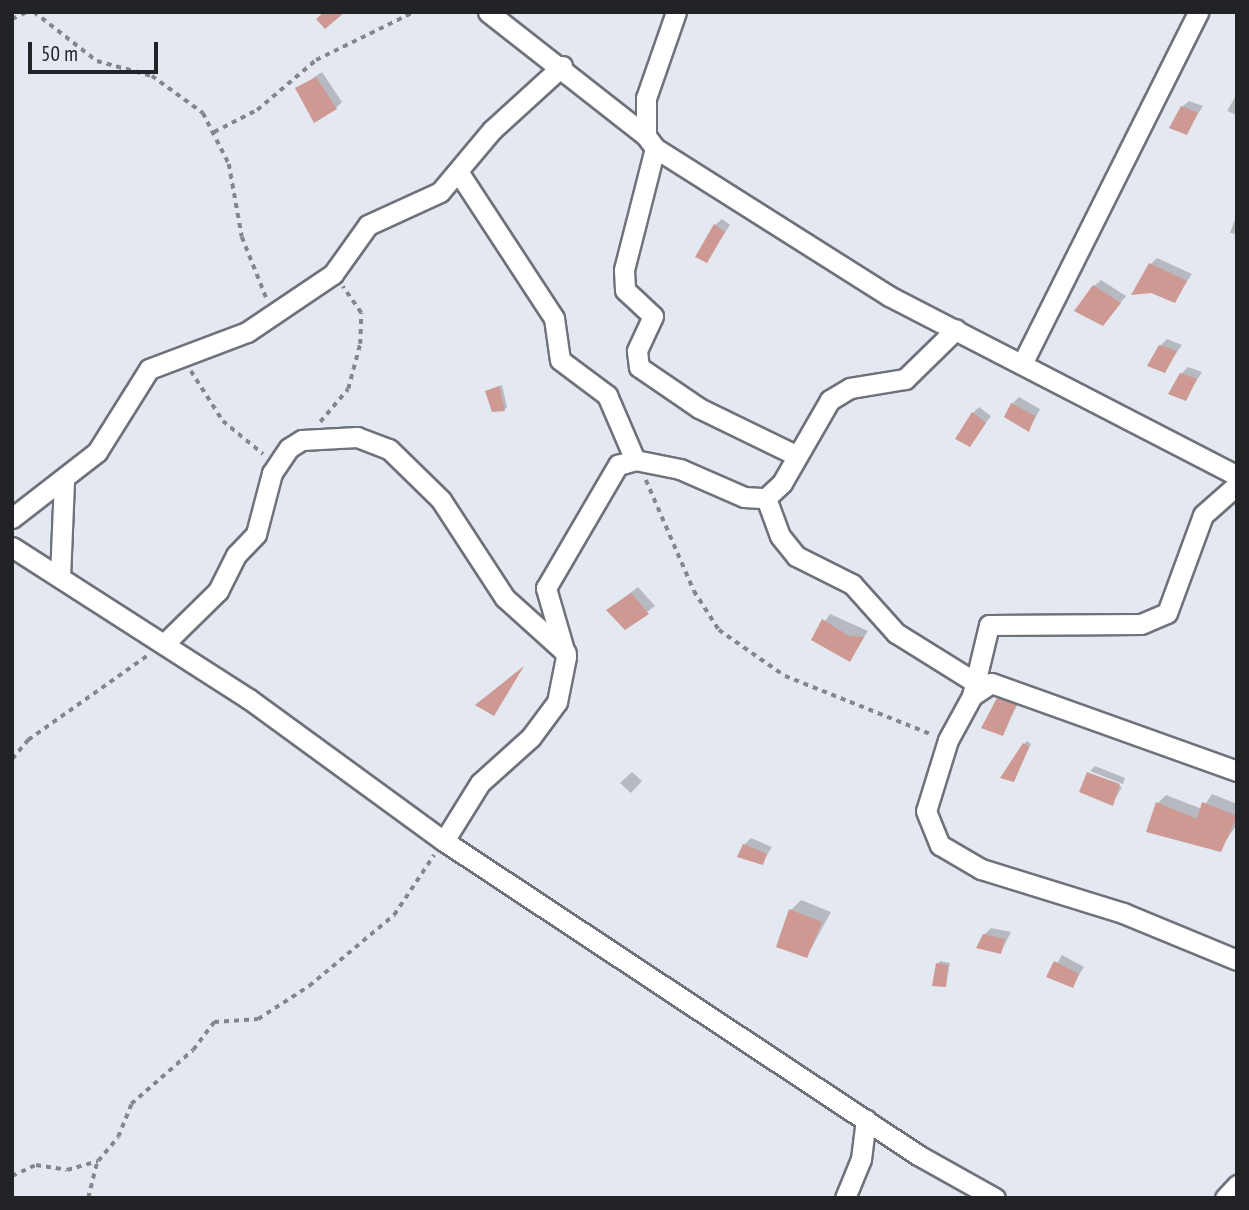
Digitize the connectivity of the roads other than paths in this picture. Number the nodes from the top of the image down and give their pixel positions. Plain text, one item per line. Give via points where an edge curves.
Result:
1 (488, 12) edge
2 (676, 12) edge
3 (1198, 12) edge
4 (562, 66) junction
5 (651, 142) junction
6 (459, 173) junction
7 (956, 329) junction
8 (1022, 364) junction
9 (796, 455) junction
10 (635, 460) junction
11 (1237, 476) edge
12 (64, 482) junction
13 (1237, 485) edge
14 (766, 498) junction
15 (12, 518) edge
16 (12, 547) edge
17 (60, 577) junction
18 (164, 643) junction
19 (566, 653) junction
20 (972, 689) junction
21 (1237, 771) edge
22 (444, 841) junction
23 (1237, 960) edge
24 (866, 1119) junction
25 (1237, 1185) edge
26 (845, 1198) edge
27 (995, 1198) edge
28 (1225, 1198) edge

1 - 4 street
2 - 5 street via 646,98
3 - 8 street
4 - 5 street
4 - 6 street via 492,130
5 - 7 street via 782,233
5 - 9 street via 624,270 625,290 653,316 638,351 639,367 699,408
6 - 10 street via 554,318 561,360 607,395
6 - 12 street via 430,198 368,225 332,274 247,332 149,369 123,420
7 - 8 street
7 - 9 street via 905,379 836,395
8 - 11 street
9 - 14 street
10 - 14 street via 680,469 744,497
10 - 19 street via 618,465 546,588
12 - 15 street
12 - 17 street
13 - 20 street via 1203,515 1167,613 1141,624 995,622 989,625
14 - 20 street via 780,536 796,556 852,584 896,633
16 - 17 street
17 - 18 street
18 - 19 street via 218,591 236,555 256,534 276,465 302,440 370,438 389,449 441,500 505,598
18 - 22 street
19 - 22 street via 548,717 480,783
20 - 21 street via 1001,684
20 - 23 street via 926,800 927,821 940,845 981,869 1123,913
22 - 24 street
24 - 26 street via 861,1159
24 - 27 street
25 - 28 street

